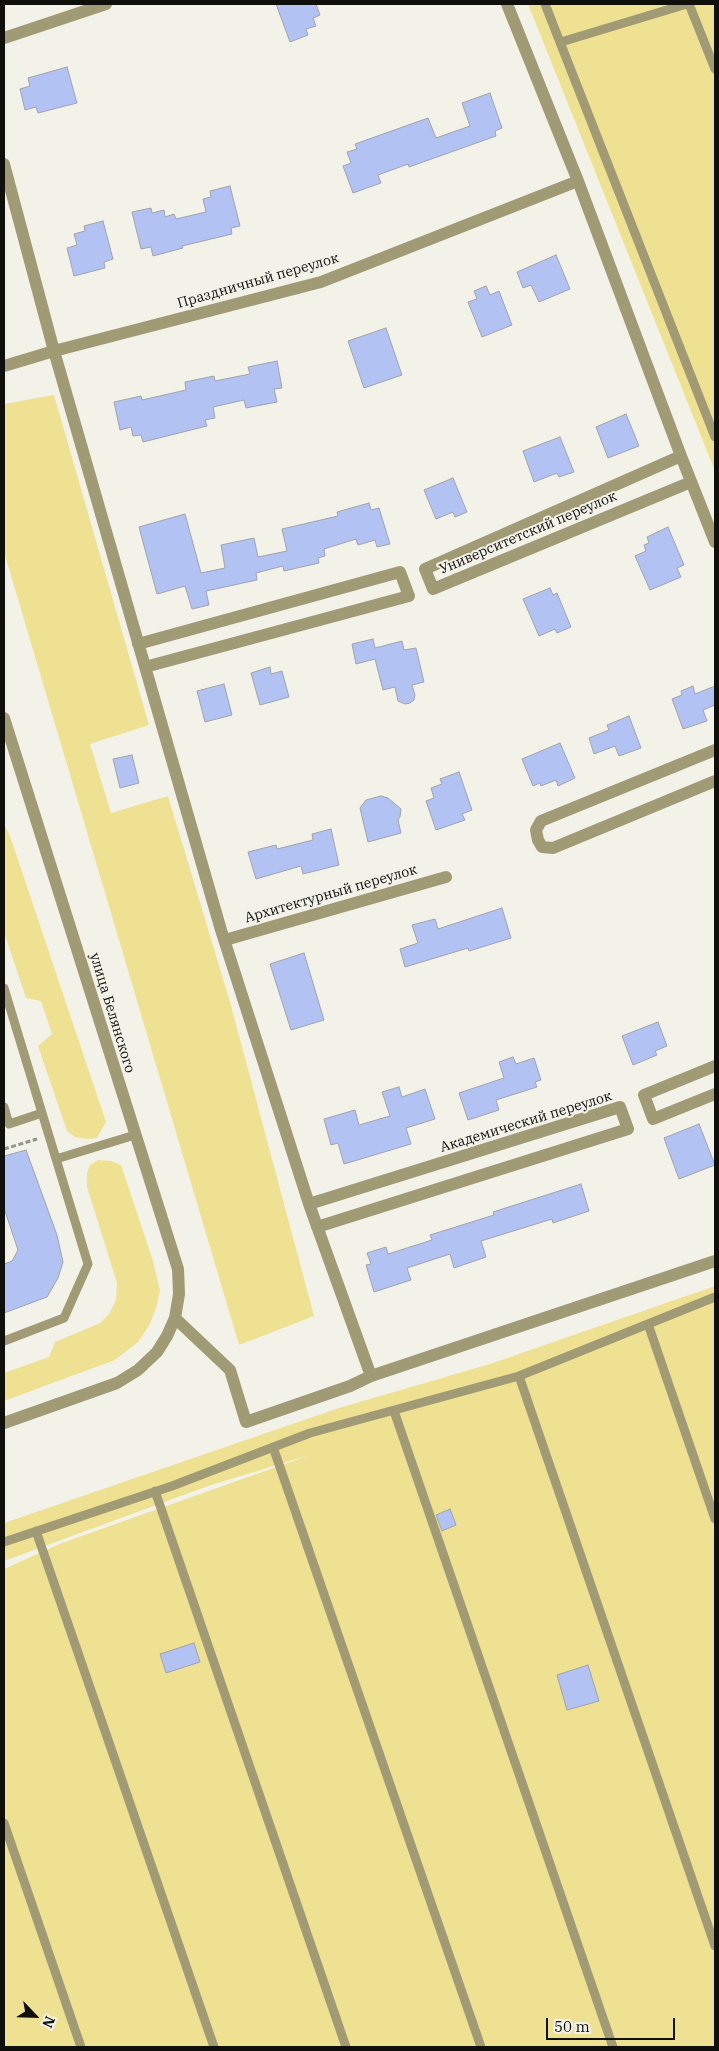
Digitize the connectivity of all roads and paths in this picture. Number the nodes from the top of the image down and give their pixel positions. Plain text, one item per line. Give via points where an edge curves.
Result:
1 (106, 4) edge
2 (507, 4) edge
3 (545, 4) edge
4 (688, 4) edge
5 (4, 38) edge
6 (561, 42) junction
7 (715, 69) edge
8 (4, 164) edge
9 (578, 181) junction
10 (54, 351) junction
11 (4, 366) edge
12 (715, 437) edge
13 (681, 456) junction
14 (691, 482) junction
15 (715, 542) edge
16 (138, 644) junction
17 (145, 667) junction
18 (4, 718) edge
19 (715, 750) edge
20 (715, 781) edge
21 (446, 877) dead end
22 (225, 940) junction
23 (4, 988) edge
24 (715, 1066) edge
25 (715, 1094) edge
26 (4, 1107) edge
27 (42, 1113) junction
28 (49, 1135) junction
29 (135, 1135) junction
30 (4, 1149) edge
31 (56, 1159) junction
32 (309, 1204) junction
33 (318, 1227) junction
34 (715, 1261) edge
35 (715, 1297) edge
36 (175, 1318) junction
37 (648, 1324) junction
38 (4, 1341) edge
39 (371, 1376) junction
40 (519, 1376) junction
41 (394, 1411) junction
42 (4, 1423) edge
43 (273, 1447) junction
44 (155, 1492) junction
45 (715, 1519) edge
46 (36, 1531) junction
47 (4, 1542) edge
48 (4, 1823) edge
49 (715, 1946) edge
50 (81, 2047) edge
51 (214, 2047) edge
52 (346, 2047) edge
53 (482, 2047) edge
54 (613, 2047) edge

1 - 5 street
2 - 9 street
3 - 6 lane
4 - 6 lane
4 - 7 lane
6 - 12 lane
8 - 10 street
9 - 10 street, Праздничный переулок via 322,282
9 - 13 street
10 - 11 street, Праздничный переулок
10 - 16 street
13 - 14 street
13 - 14 street, Университетский переулок via 425,570 433,589
14 - 15 street
16 - 17 street
16 - 17 street via 400,572 409,596
17 - 22 street
18 - 29 street, улица Белянского
19 - 20 street via 541,821 536,830 538,840 542,847 553,848
21 - 22 street, Архитектурный переулок
22 - 32 street
23 - 27 lane
24 - 25 street via 644,1095 653,1120
26 - 27 lane via 9,1124
27 - 28 lane
28 - 30 path
28 - 31 lane
29 - 31 lane
29 - 36 street, улица Белянского via 178,1269 179,1294
31 - 38 lane via 88,1264 64,1318
32 - 33 street
32 - 33 street, Академический переулок via 620,1107 628,1129
33 - 39 street
34 - 39 street
35 - 37 lane
36 - 39 street via 230,1370 246,1422
36 - 42 street, улица Белянского via 157,1352 138,1370 117,1383
37 - 40 lane
37 - 45 lane
40 - 41 lane
40 - 49 lane
41 - 43 lane via 310,1433
41 - 54 lane
43 - 44 lane
43 - 53 lane
44 - 46 lane
44 - 52 lane
46 - 47 lane
46 - 51 lane
48 - 50 lane

